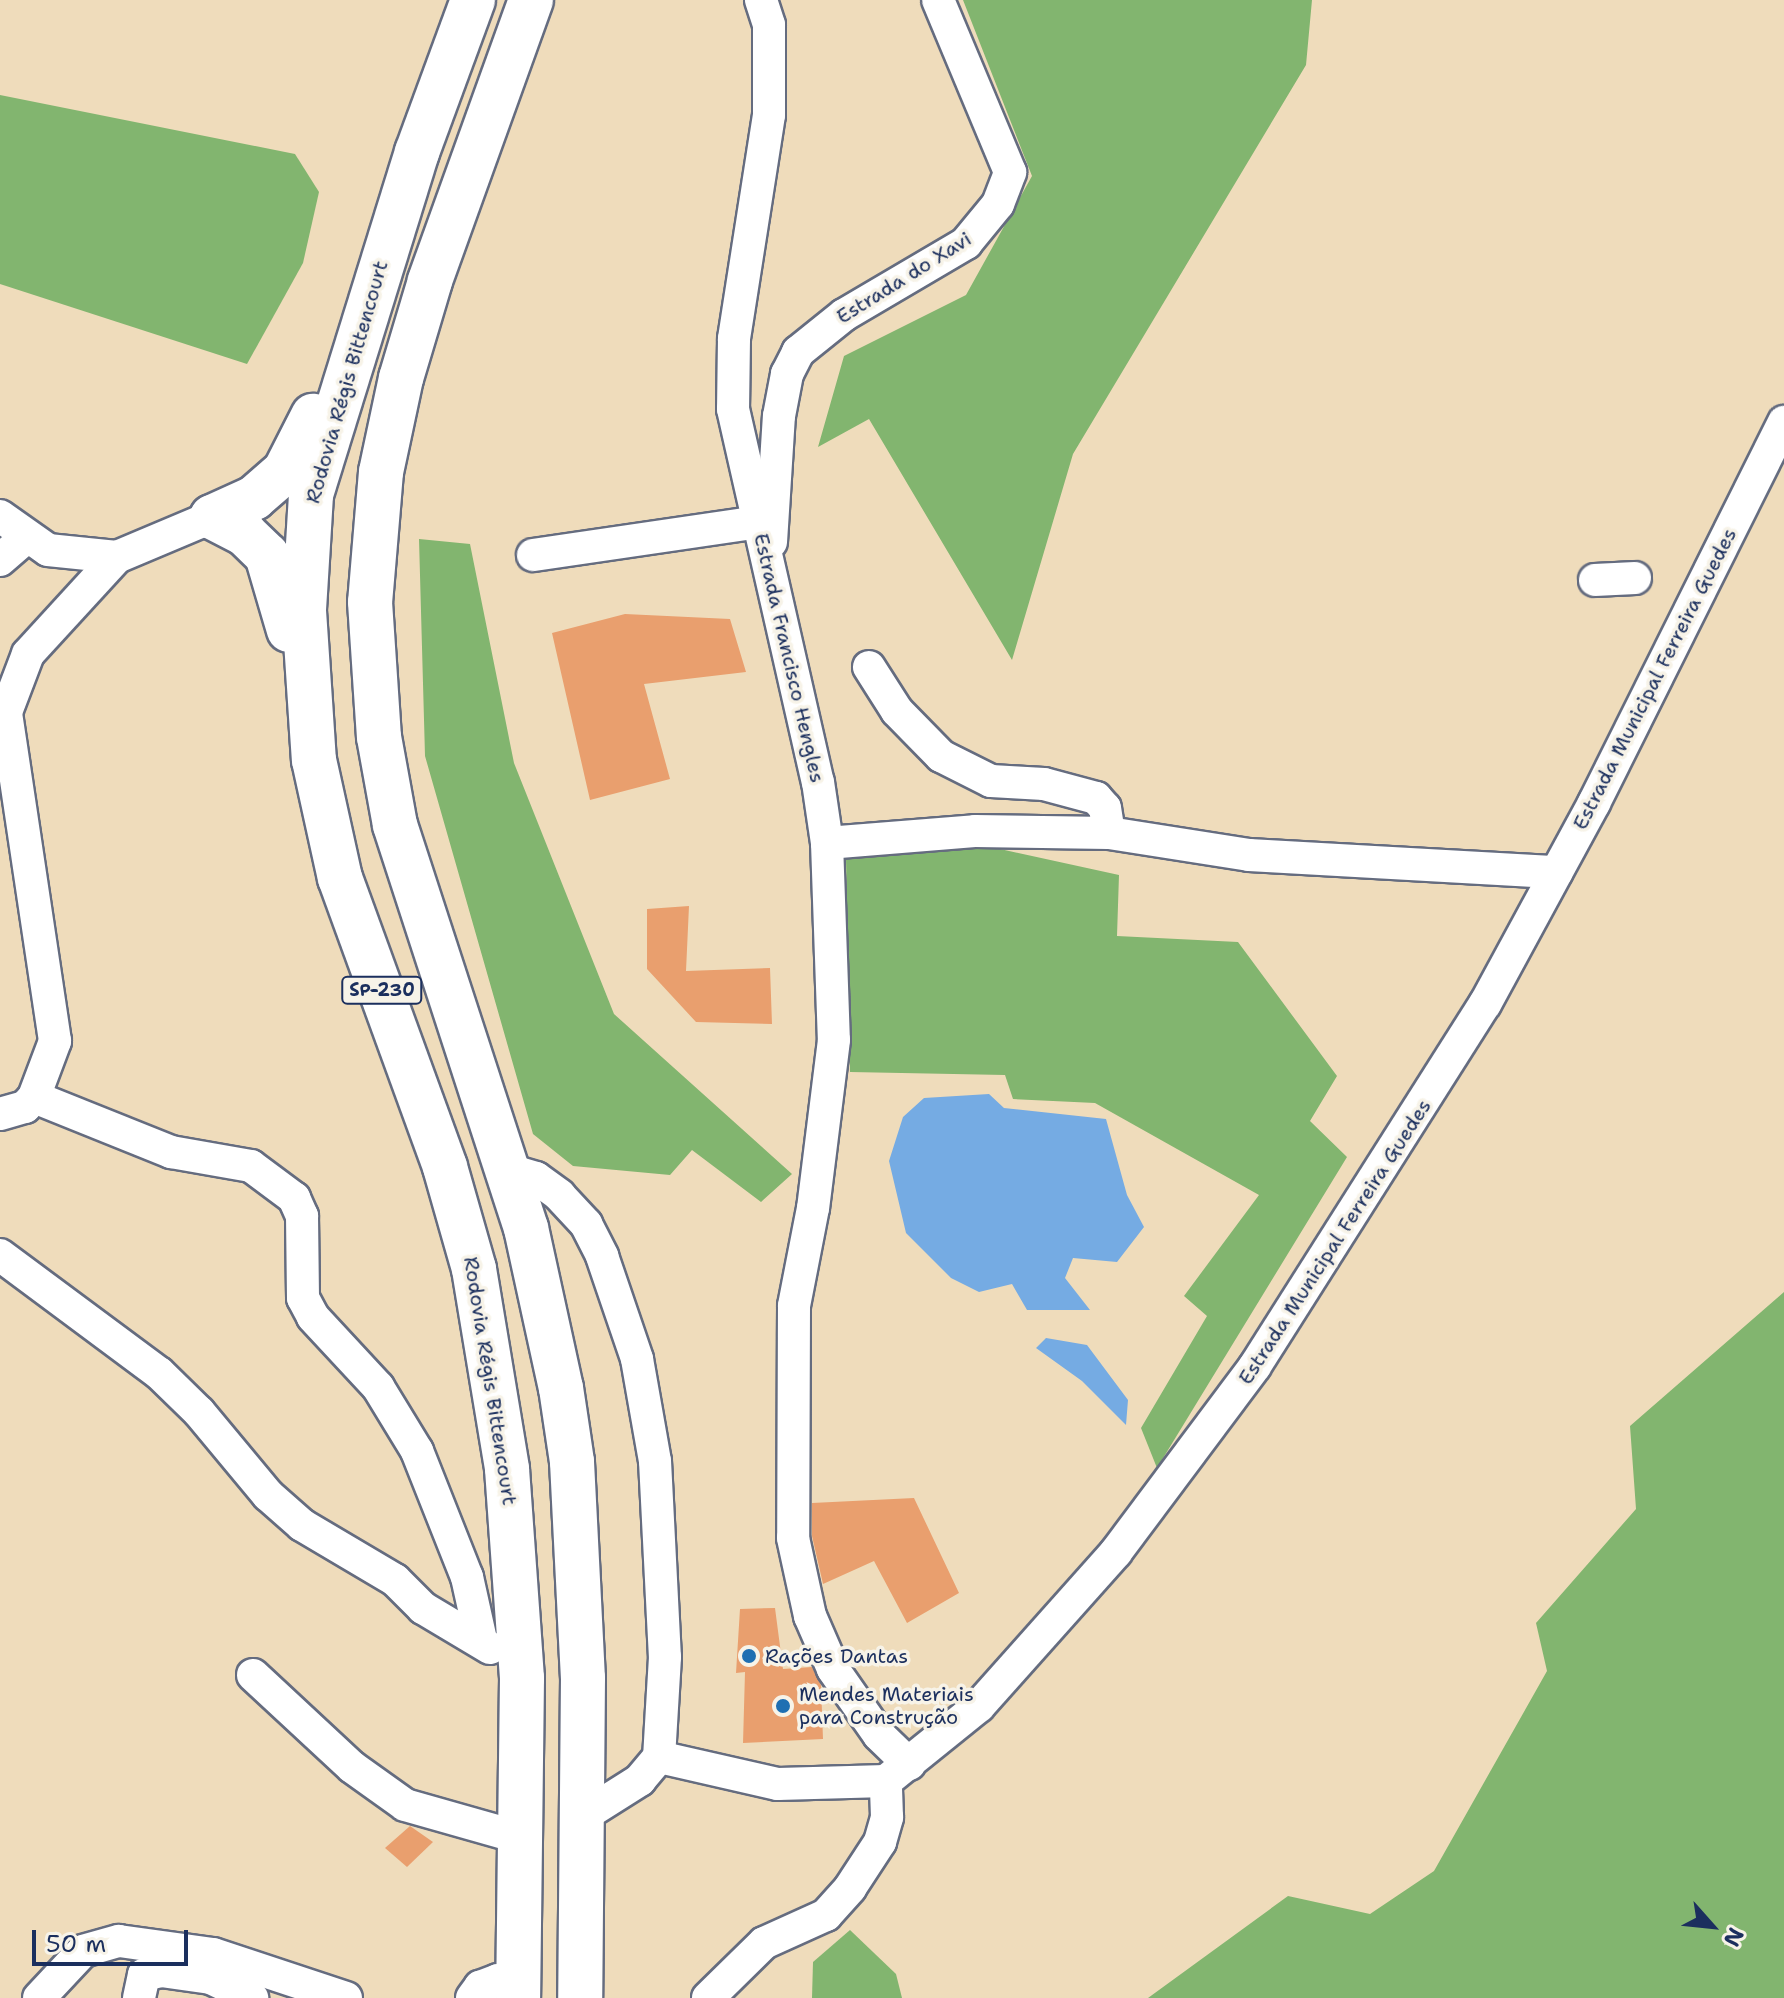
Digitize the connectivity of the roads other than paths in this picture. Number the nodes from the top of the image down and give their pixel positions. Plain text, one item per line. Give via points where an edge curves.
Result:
1 (473, 0) edge
2 (531, 0) edge
3 (761, 0) edge
4 (938, 0) edge
5 (417, 152) junction
6 (1784, 422) edge
7 (0, 516) edge
8 (212, 517) junction
9 (758, 522) junction
10 (25, 538) junction
11 (533, 555) dead end
12 (117, 557) junction
13 (0, 560) edge
14 (770, 561) junction
15 (1635, 578) dead end
16 (1595, 580) dead end
17 (869, 667) dead end
18 (313, 746) junction
19 (1109, 833) junction
20 (827, 843) junction
21 (1557, 872) junction
22 (34, 1097) junction
23 (0, 1114) edge
24 (505, 1169) junction
25 (0, 1255) edge
26 (481, 1640) junction
27 (253, 1675) dead end
28 (522, 1678) junction
29 (659, 1757) junction
30 (898, 1772) junction
31 (583, 1816) junction
32 (522, 1838) junction
33 (518, 1992) edge
34 (582, 1995) edge
35 (39, 1998) edge
36 (139, 1998) edge
37 (252, 1998) edge
38 (346, 1998) edge
39 (472, 1998) edge
40 (708, 1998) edge

1 - 5 highway, Rodovia Régis Bittencourt / SP-230
2 - 24 highway, SP-230 via 430,281 401,378 381,472 371,559 379,737 395,825
3 - 9 street, Estrada Francisco Hengles via 769,25 769,115 734,339 733,395
4 - 14 street, Estrada do Xavi via 1010,172 998,204 966,243 844,315 798,352 787,374 779,416
5 - 8 highway via 374,227 307,434 275,480 254,498
5 - 18 highway, Rodovia Régis Bittencourt / SP-230 via 311,495 304,611
6 - 21 street, Estrada Municipal Ferreira Guedes
7 - 10 street
8 - 12 street
8 - 18 highway via 245,534 274,568
9 - 11 street
9 - 14 street, Estrada Francisco Hengles
10 - 12 street via 57,552
10 - 13 street
12 - 22 street via 28,654 6,712 55,1020 54,1052
14 - 20 street, Estrada Francisco Hengles via 806,713
15 - 16 street
17 - 19 street via 897,711 941,756 991,781 1044,784 1096,798 1105,808
18 - 28 highway, Rodovia Régis Bittencourt / SP-230 via 340,878 445,1167 474,1269 509,1484
19 - 20 street via 975,831
19 - 21 street via 1237,854
20 - 30 street, Estrada Francisco Hengles via 834,1040 794,1306 793,1538 810,1616 833,1669
21 - 30 street, Estrada Municipal Ferreira Guedes via 1415,1121 1255,1366 1171,1483 979,1706
22 - 23 street via 25,1107
22 - 26 street via 171,1152 251,1166 294,1198 302,1216 303,1298 313,1317 378,1387 417,1451 467,1577
24 - 29 street via 536,1178 586,1224 637,1359 655,1461 662,1573 665,1700
24 - 31 highway, SP-230 via 526,1228 572,1462 583,1678
25 - 26 street via 159,1373 268,1495 302,1525 395,1580 423,1608
26 - 28 street
27 - 32 street via 352,1767 405,1805
28 - 32 highway, Rodovia Régis Bittencourt / SP-230
29 - 30 street via 778,1784
29 - 31 street via 640,1780
30 - 40 street via 880,1842 850,1888 826,1915 764,1943
31 - 34 highway, SP-230
32 - 33 highway, Rodovia Régis Bittencourt / SP-230
33 - 39 street via 498,1980 480,1987
35 - 38 street via 83,1951 119,1941 213,1954
36 - 37 street via 144,1975 161,1971 211,1978

